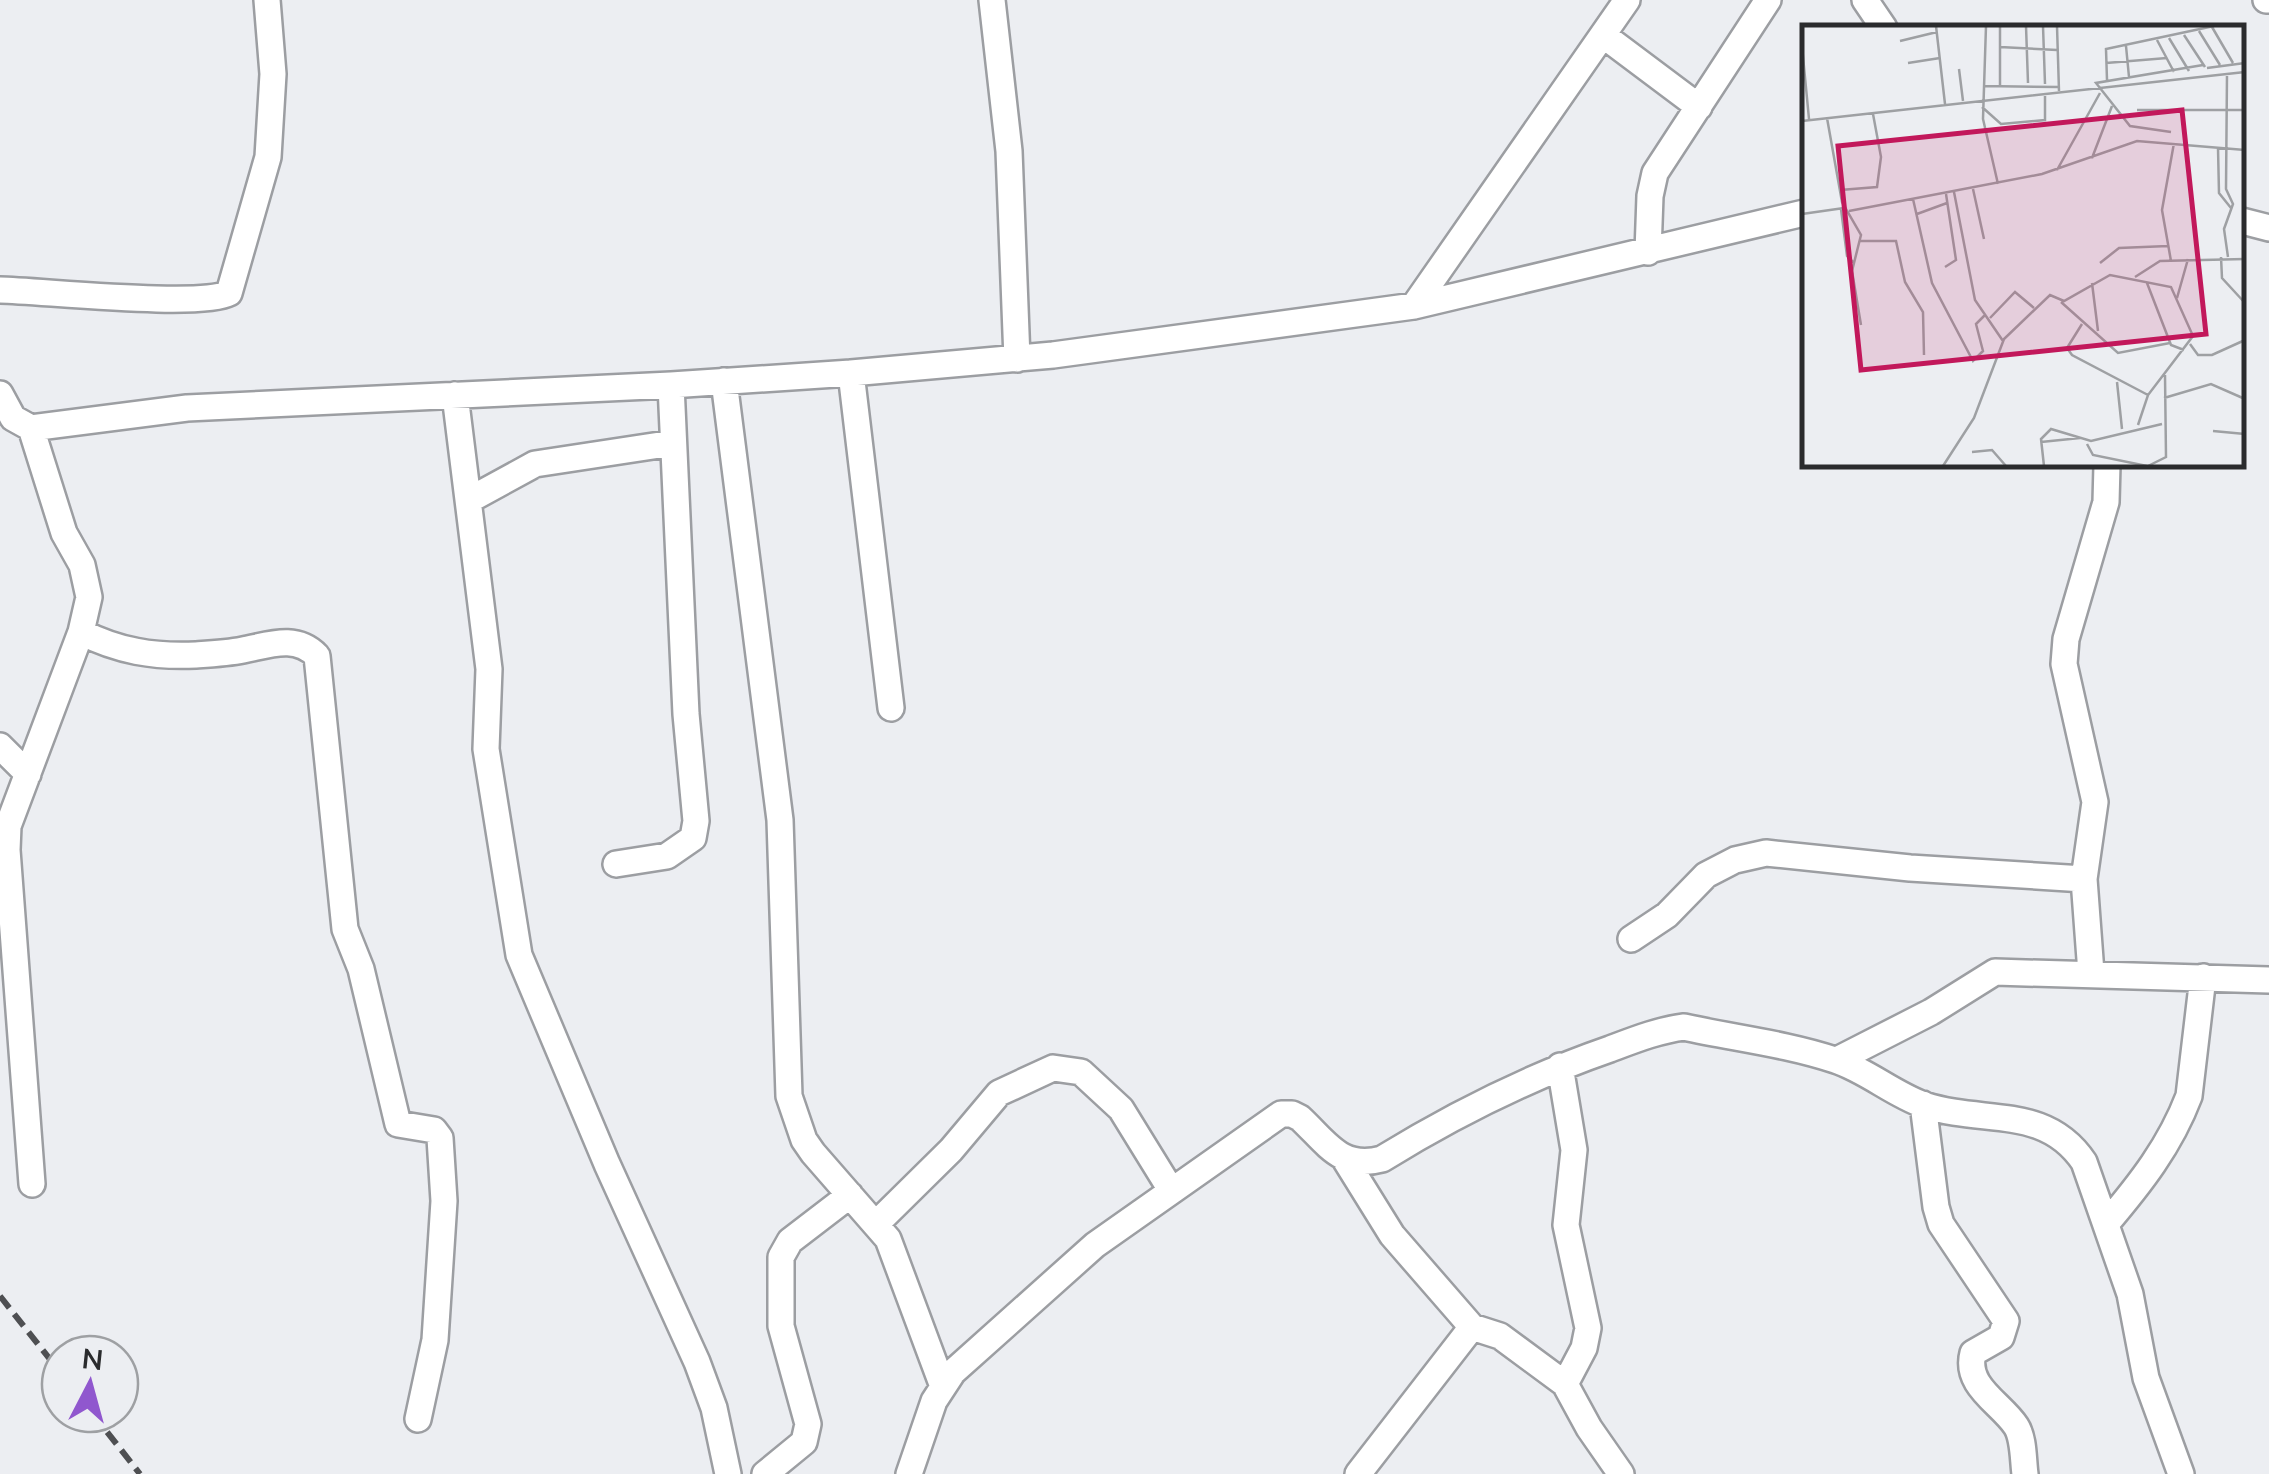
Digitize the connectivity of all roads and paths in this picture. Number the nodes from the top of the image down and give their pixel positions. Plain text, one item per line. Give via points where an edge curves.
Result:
1 (267, 0) edge
2 (992, 0) edge
3 (1627, 0) edge
4 (1768, 0) edge
5 (1865, 0) edge
6 (1882, 25) edge
7 (1603, 35) junction
8 (1699, 107) junction
9 (1802, 214) edge
10 (2244, 222) edge
11 (2269, 228) edge
12 (1648, 252) junction
13 (0, 290) edge
14 (1414, 306) junction
15 (1017, 358) junction
16 (851, 373) junction
17 (724, 381) junction
18 (671, 384) junction
19 (455, 395) junction
20 (1, 402) edge
21 (31, 428) junction
22 (673, 443) junction
23 (2107, 468) edge
24 (470, 500) junction
25 (81, 632) junction
26 (891, 708) dead end
27 (0, 746) edge
28 (28, 774) junction
29 (616, 864) dead end
30 (2084, 879) junction
31 (1631, 939) dead end
32 (2091, 973) junction
33 (2202, 977) junction
34 (2269, 980) edge
35 (1836, 1060) junction
36 (1560, 1066) junction
37 (1923, 1104) junction
38 (1346, 1161) junction
39 (32, 1184) dead end
40 (1171, 1190) junction
41 (850, 1194) junction
42 (876, 1224) junction
43 (2106, 1224) junction
44 (1472, 1327) junction
45 (942, 1384) junction
46 (1565, 1384) junction
47 (418, 1420) dead end
48 (728, 1474) edge
49 (766, 1474) edge
50 (909, 1474) edge
51 (1358, 1474) edge
52 (1621, 1474) edge
53 (2025, 1474) edge
54 (2181, 1474) edge

1 - 13 street via 274,88 268,157 229,294 169,299
2 - 15 street via 1009,150
3 - 7 street
4 - 8 street
5 - 6 street
7 - 8 street
7 - 14 street
8 - 12 street via 1655,173
9 - 12 street
10 - 11 street
12 - 14 street
14 - 15 street
15 - 16 street
16 - 17 street
16 - 26 street
17 - 18 street
17 - 41 street via 780,820 789,1096 804,1140
18 - 19 street
18 - 22 street
19 - 21 street via 187,408
19 - 24 street
20 - 21 street
21 - 25 street via 86,579
22 - 24 street via 535,464
22 - 29 street via 696,822 693,838 667,856
23 - 30 street via 2104,513 2064,650 2095,802
24 - 48 street via 489,669 486,749 519,955 697,1362
25 - 28 street
25 - 47 street via 120,650 158,654 282,642 317,656 345,929 398,1124 434,1130 440,1138 444,1201 435,1340
27 - 28 street
28 - 39 street via 8,826 7,850
30 - 31 street via 1766,854 1734,860 1706,876 1667,916
30 - 32 street
32 - 33 street
32 - 35 street via 1995,972
33 - 34 street
33 - 43 street via 2184,1110 2150,1173
35 - 36 street via 1684,1027
35 - 37 street
36 - 38 street via 1449,1117 1382,1159
36 - 46 street via 1574,1150 1566,1225 1588,1328
37 - 43 street via 2057,1132 2084,1162
37 - 53 street via 1941,1224 2006,1320 2001,1336 1973,1353 1971,1368 1986,1396 2016,1426
38 - 40 street via 1300,1118 1281,1114
38 - 44 street via 1392,1235
40 - 42 street via 1121,1109 1081,1072 1053,1068 999,1093
40 - 45 street via 1095,1245
41 - 42 street
41 - 49 street via 790,1241 781,1256 784,1343 808,1434
42 - 45 street via 895,1254
43 - 54 street via 2130,1294 2146,1378
44 - 46 street via 1515,1345
44 - 51 street
45 - 50 street
46 - 52 street

